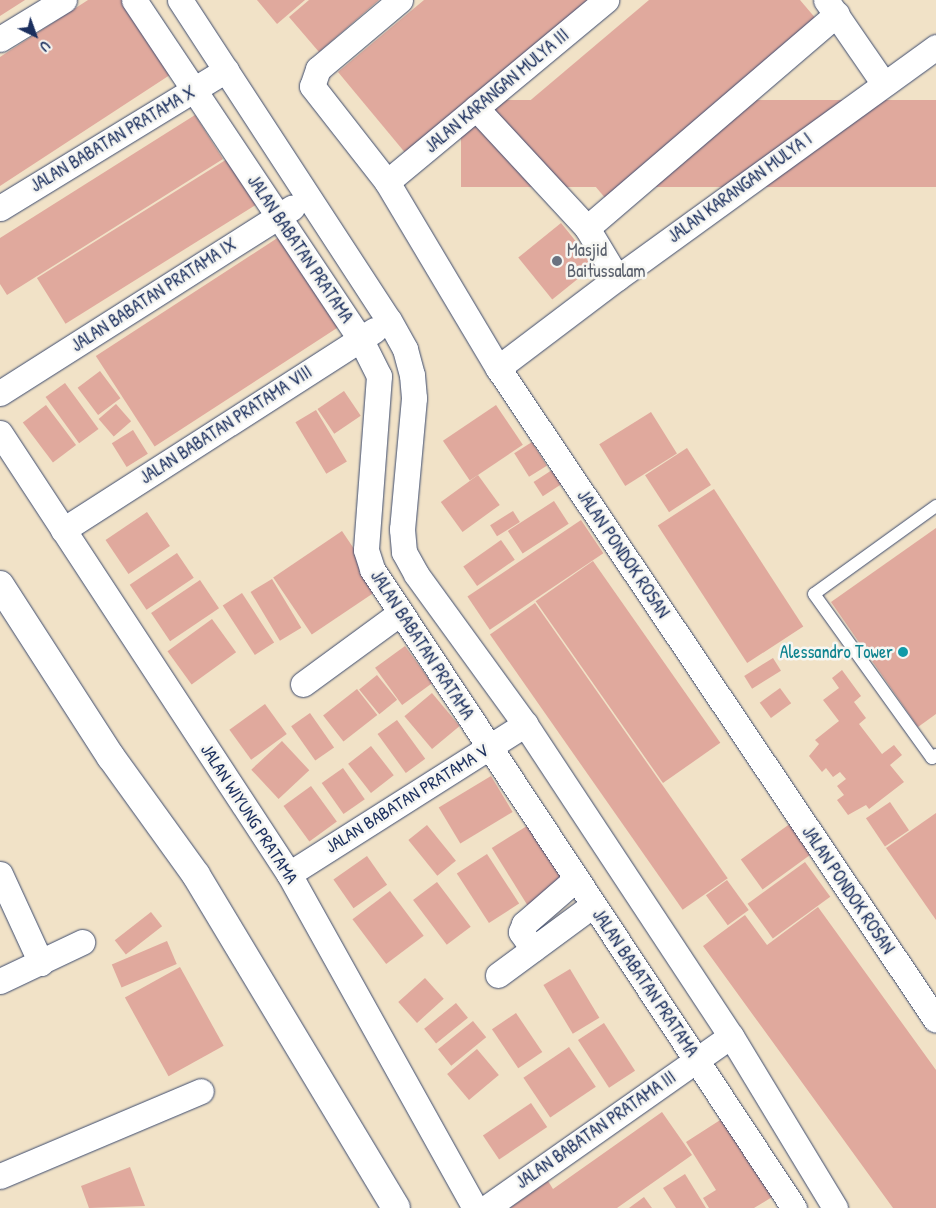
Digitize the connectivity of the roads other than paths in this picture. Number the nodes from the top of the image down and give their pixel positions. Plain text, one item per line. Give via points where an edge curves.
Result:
1 (64, 0) edge
2 (134, 0) edge
3 (180, 0) edge
4 (400, 0) edge
5 (606, 0) edge
6 (832, 7) edge
7 (0, 39) edge
8 (936, 48) edge
9 (226, 70) junction
10 (884, 84) junction
11 (194, 89) junction
12 (476, 108) junction
13 (387, 182) junction
14 (310, 198) junction
15 (0, 208) edge
16 (278, 216) junction
17 (586, 228) junction
18 (617, 278) junction
19 (389, 320) junction
20 (361, 340) junction
21 (498, 368) junction
22 (0, 393) edge
23 (0, 433) edge
24 (936, 506) edge
25 (63, 530) junction
26 (0, 586) edge
27 (400, 613) junction
28 (303, 684) dead end
29 (525, 724) junction
30 (489, 747) junction
31 (936, 755) edge
32 (0, 874) edge
33 (289, 874) junction
34 (576, 879) junction
35 (593, 905) junction
36 (82, 942) dead end
37 (533, 949) junction
38 (41, 963) junction
39 (498, 975) dead end
40 (0, 981) edge
41 (936, 1020) edge
42 (730, 1036) junction
43 (696, 1060) junction
44 (201, 1092) dead end
45 (0, 1176) edge
46 (396, 1208) edge
47 (475, 1208) edge
48 (486, 1208) edge
49 (794, 1208) edge
50 (835, 1208) edge

1 - 7 street
2 - 11 street, JALAN BABATAN PRATAMA
3 - 9 street, JALAN BABATAN PRATAMA
4 - 13 street, JALAN PONDOK ROSAN via 318,69 312,86
5 - 12 street, JALAN KARANGAN MULYA III
6 - 10 street
6 - 17 street
8 - 10 street, JALAN KARANGAN MULYA I
9 - 11 street, JALAN BABATAN PRATAMA X
9 - 14 street, JALAN BABATAN PRATAMA
10 - 18 street, JALAN KARANGAN MULYA I
11 - 15 street, JALAN BABATAN PRATAMA X
11 - 16 street, JALAN BABATAN PRATAMA
12 - 13 street, JALAN KARANGAN MULYA III
12 - 17 street
13 - 21 street, JALAN PONDOK ROSAN
14 - 16 street, JALAN BABATAN PRATAMA IX
14 - 19 street, JALAN BABATAN PRATAMA
16 - 20 street, JALAN BABATAN PRATAMA
16 - 22 street, JALAN BABATAN PRATAMA IX
17 - 18 street
18 - 21 street, JALAN KARANGAN MULYA I
19 - 20 street, JALAN BABATAN PRATAMA VIII
19 - 29 street, JALAN BABATAN PRATAMA via 405,349 414,398 402,529 404,552 416,574
20 - 25 street, JALAN BABATAN PRATAMA VIII
20 - 27 street, JALAN BABATAN PRATAMA via 379,376 366,550 372,569
21 - 41 street, JALAN PONDOK ROSAN
23 - 25 street, JALAN WIYUNG PRATAMA
24 - 31 lane via 814,594 932,758
25 - 33 street, JALAN WIYUNG PRATAMA
26 - 46 street via 111,757 196,876
27 - 28 street
27 - 30 street, JALAN BABATAN PRATAMA
29 - 30 street, JALAN BABATAN PRATAMA V
29 - 42 street, JALAN BABATAN PRATAMA
30 - 33 street, JALAN BABATAN PRATAMA V
30 - 34 street, JALAN BABATAN PRATAMA
32 - 38 street
33 - 47 street, JALAN WIYUNG PRATAMA
34 - 35 street, JALAN BABATAN PRATAMA
34 - 37 street via 524,924 521,932
35 - 37 street
35 - 43 street, JALAN BABATAN PRATAMA
36 - 38 street
37 - 39 street
38 - 40 street
42 - 43 street, JALAN BABATAN PRATAMA III
42 - 50 street, JALAN BABATAN PRATAMA
43 - 48 street, JALAN BABATAN PRATAMA III
43 - 49 street, JALAN BABATAN PRATAMA
44 - 45 street

